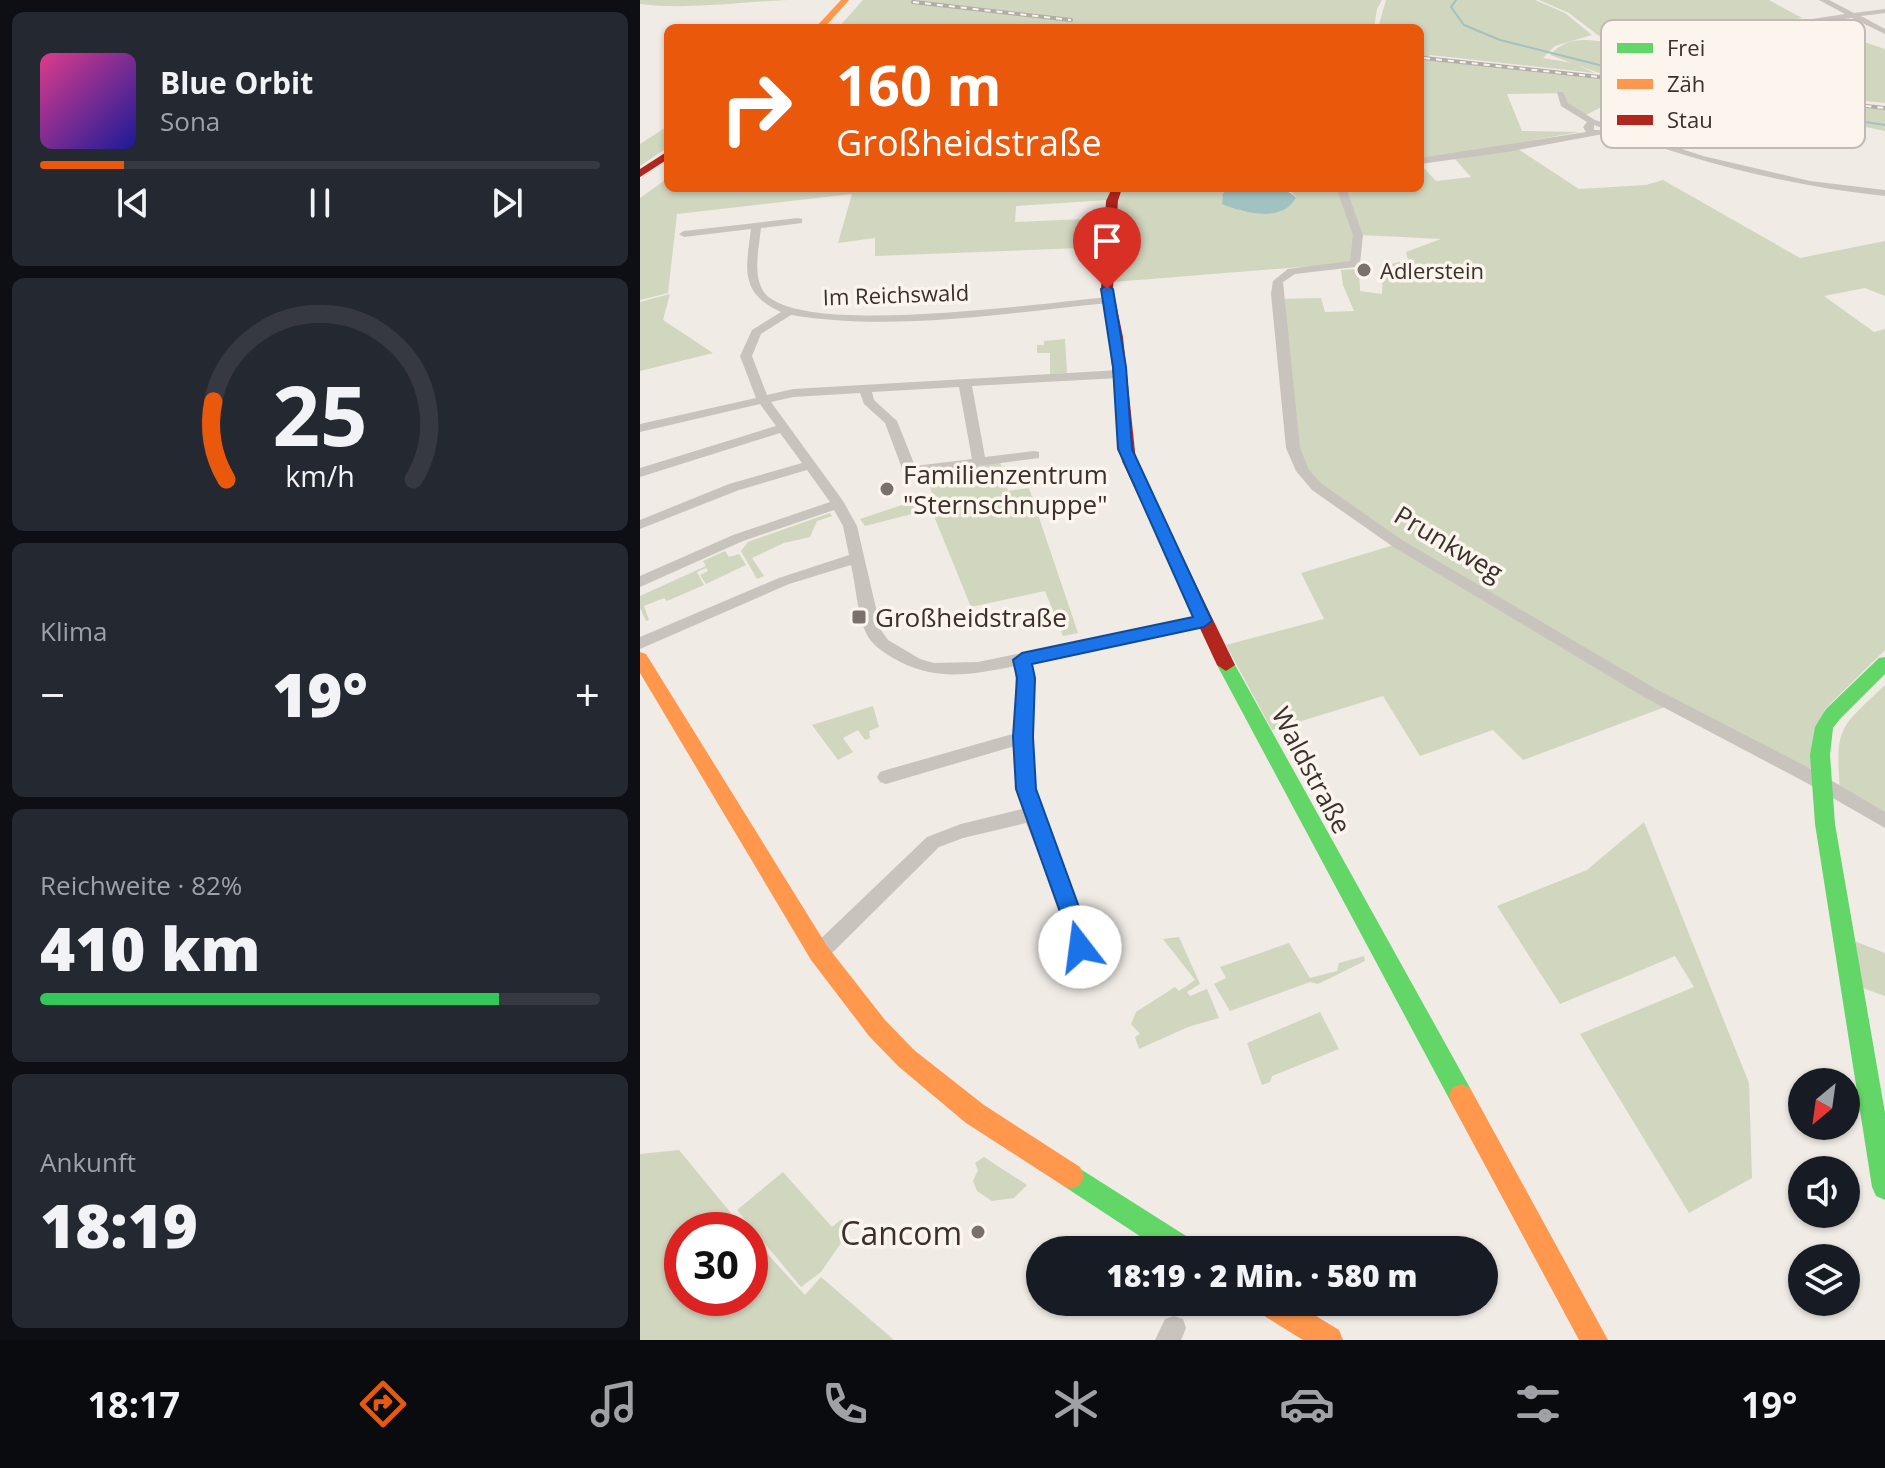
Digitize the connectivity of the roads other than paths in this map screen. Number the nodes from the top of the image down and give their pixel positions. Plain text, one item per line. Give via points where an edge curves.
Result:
1 (845, 0) edge
2 (857, 0) edge
3 (1823, 0) edge
4 (1885, 11) edge
5 (1852, 16) junction
6 (1821, 20) edge
7 (1860, 20) edge
8 (1865, 22) edge
9 (823, 24) edge
10 (835, 24) edge
11 (1885, 32) edge
12 (1560, 94) dead end
13 (1591, 127) junction
14 (1601, 129) edge
15 (1672, 148) edge
16 (664, 157) edge
17 (1424, 160) edge
18 (664, 169) edge
19 (640, 174) edge
20 (640, 186) edge
21 (1115, 192) edge
22 (1342, 192) edge
23 (1885, 193) edge
24 (798, 221) dead end
25 (756, 226) junction
26 (684, 234) dead end
27 (1109, 300) junction
28 (788, 312) junction
29 (1120, 374) junction
30 (965, 384) junction
31 (865, 389) junction
32 (762, 398) junction
33 (640, 428) edge
34 (782, 428) junction
35 (1034, 455) dead end
36 (979, 461) junction
37 (810, 465) junction
38 (640, 473) edge
39 (838, 504) junction
40 (640, 525) edge
41 (857, 558) junction
42 (640, 582) edge
43 (1204, 621) junction
44 (640, 643) edge
45 (640, 658) edge
46 (1022, 660) junction
47 (1885, 663) edge
48 (1023, 737) junction
49 (886, 777) dead end
50 (1821, 783) junction
51 (1033, 814) junction
52 (1885, 821) edge
53 (1069, 909) dead end
54 (819, 953) junction
55 (1885, 1187) edge
56 (1163, 1236) edge
57 (1290, 1316) edge
58 (1329, 1340) edge
59 (1594, 1340) edge

1 - 9 main road
2 - 10 main road
3 - 5 street
4 - 5 street
5 - 6 street
5 - 7 street
8 - 11 street
12 - 13 street
13 - 14 street
13 - 17 street via 1507,149
15 - 23 street via 1777,180
16 - 19 main road
18 - 20 main road
21 - 27 main road, Waldstraße
22 - 50 street, Prunkweg via 1358,235 1355,264 1292,271 1278,281 1293,448 1303,471 1347,511 1397,543 1650,693
24 - 25 street
25 - 26 street
25 - 28 street, Im Reichswald via 752,274 765,301
27 - 28 street, Im Reichswald via 867,320
27 - 29 main road, Waldstraße
28 - 32 street via 756,332 750,342 746,356
29 - 30 street
29 - 43 main road, Waldstraße via 1129,461
30 - 31 street
30 - 36 street
31 - 32 street
31 - 36 street via 868,401 891,421 910,471
32 - 33 street
32 - 34 street
34 - 37 street
34 - 38 street
35 - 36 street
37 - 39 street
37 - 40 street via 734,487
39 - 41 street via 855,538
39 - 42 street via 738,538
41 - 44 street via 784,581
41 - 46 street via 873,631 897,654 934,669
43 - 46 street
43 - 59 main road, Waldstraße
45 - 54 main road
46 - 48 street
47 - 50 main road via 1824,727
48 - 49 street
48 - 51 street
50 - 52 street, Prunkweg
50 - 55 main road
51 - 53 street
51 - 54 street via 933,842
54 - 56 main road via 906,1058 975,1114
57 - 58 main road

